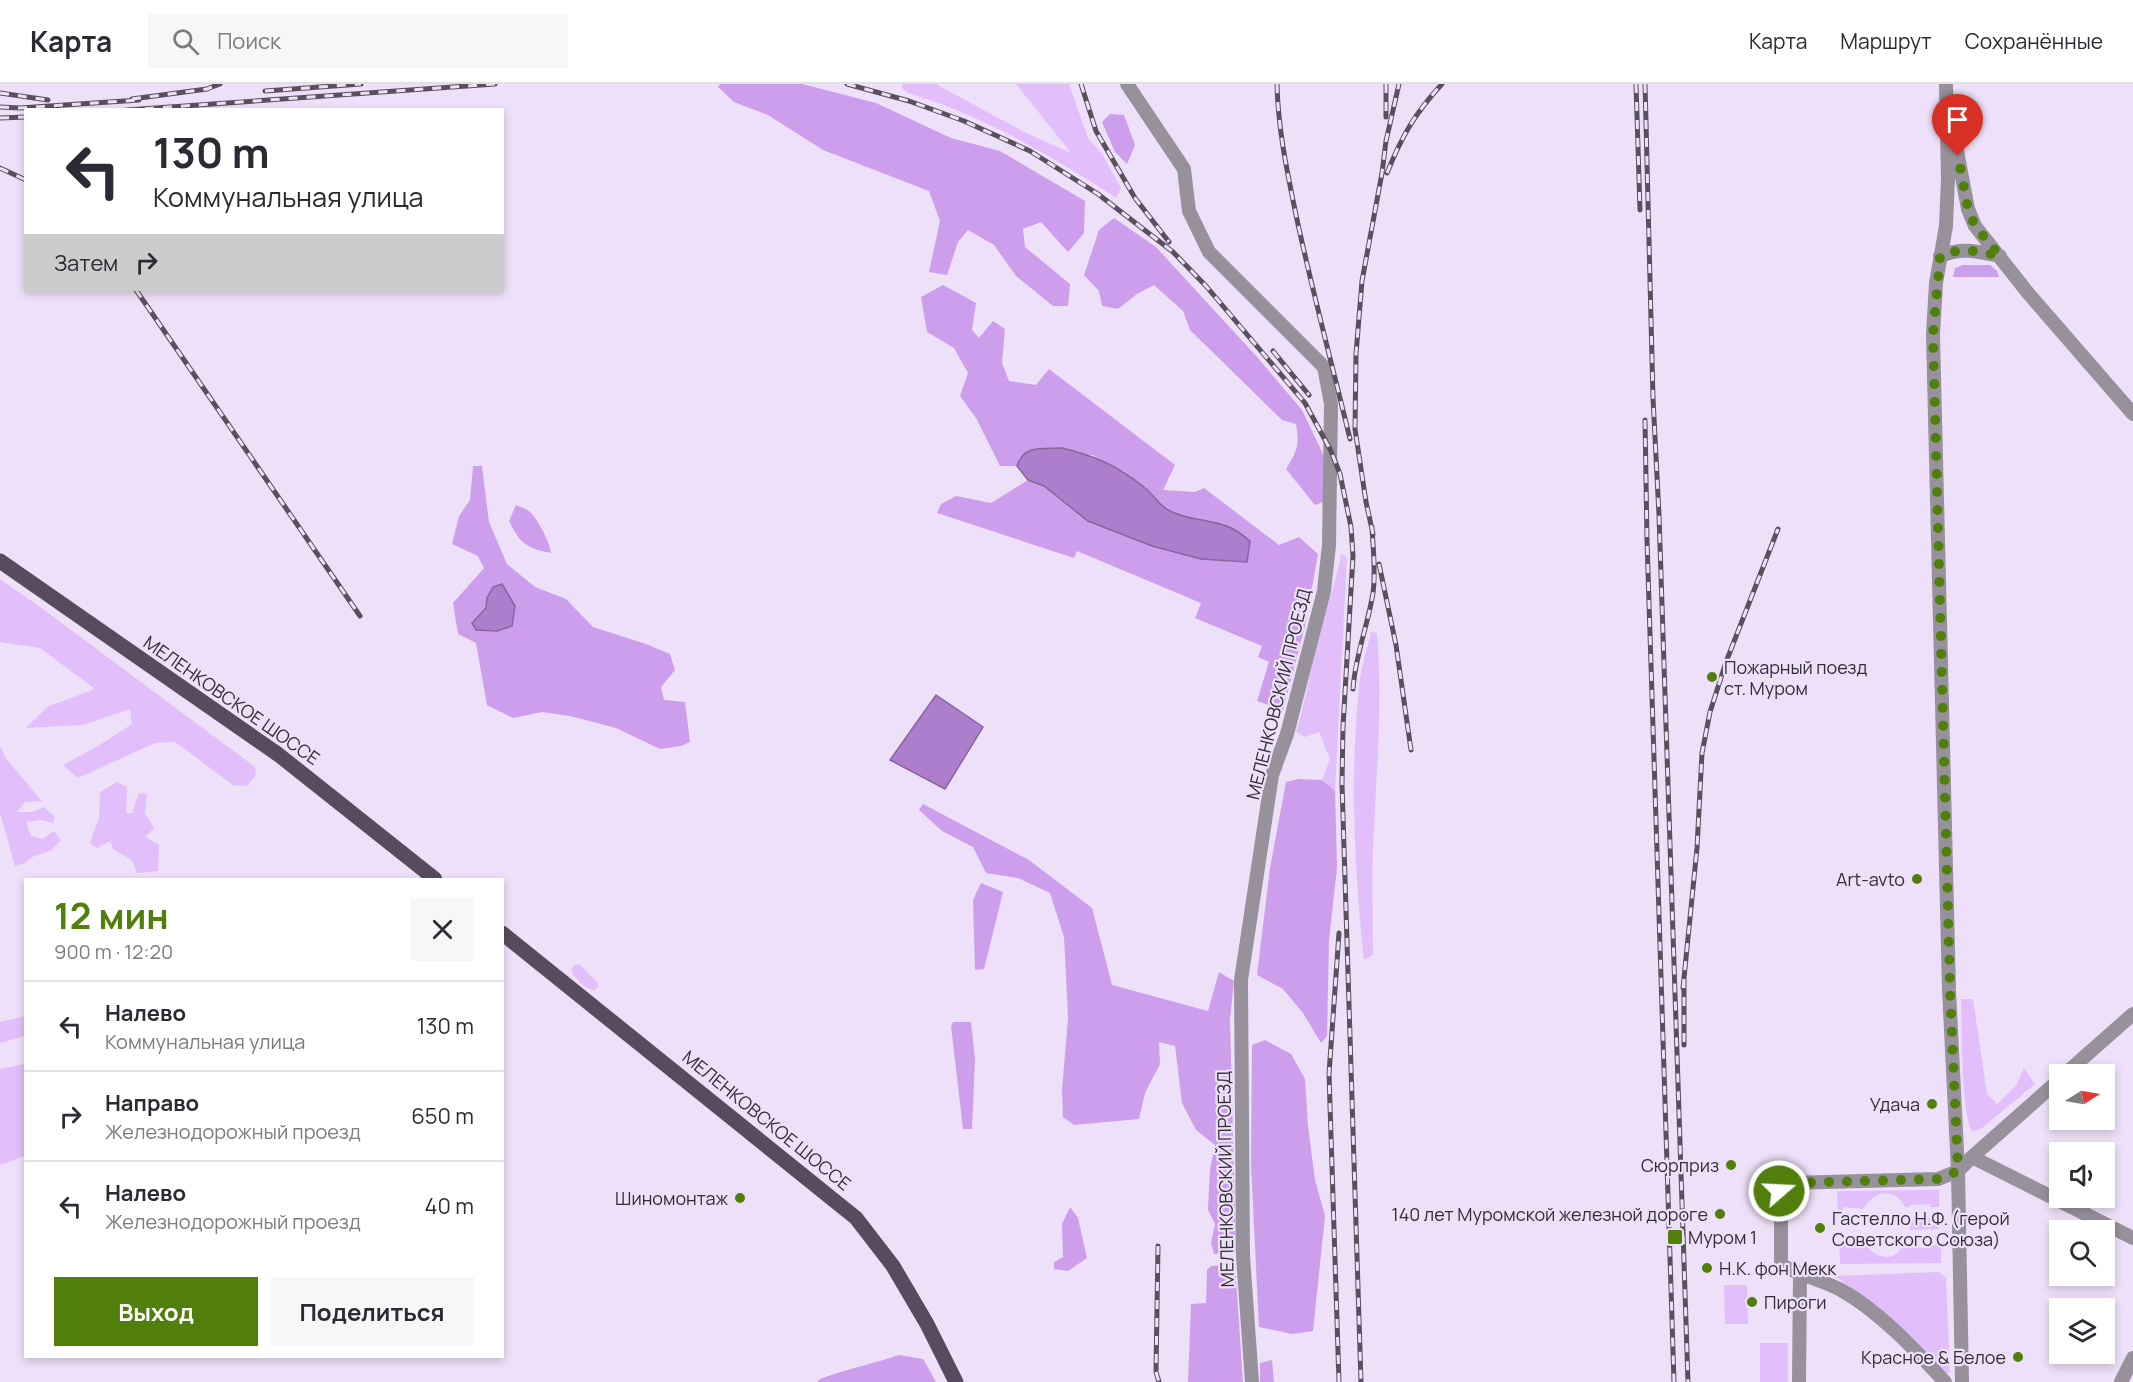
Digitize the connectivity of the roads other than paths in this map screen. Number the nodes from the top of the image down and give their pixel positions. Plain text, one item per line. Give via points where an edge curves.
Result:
1 (1127, 84) edge
2 (1947, 91) edge
3 (1940, 256) junction
4 (2000, 256) junction
5 (2133, 414) edge
6 (0, 561) edge
7 (434, 878) edge
8 (504, 935) edge
9 (2133, 1014) edge
10 (2076, 1064) edge
11 (2049, 1089) edge
12 (1972, 1157) junction
13 (1958, 1171) junction
14 (2133, 1238) edge
15 (1800, 1275) junction
16 (2133, 1358) edge
17 (1942, 1379) edge
18 (1962, 1379) edge
19 (956, 1382) edge
20 (1252, 1382) edge
21 (1799, 1382) edge
22 (2121, 1382) edge

1 - 20 street, МЕЛЕНКОВСКИЙ ПРОЕЗД via 1184,169 1189,211 1209,252 1324,367 1330,405 1329,545 1324,591 1287,734 1272,775 1241,980 1243,1256
2 - 3 street via 1946,226
2 - 4 street via 1968,209 1975,226
3 - 4 street via 1957,250
3 - 13 street via 1933,335
4 - 5 street
6 - 7 main road, МЕЛЕНКОВСКОЕ ШОССЕ via 279,755
8 - 19 main road, МЕЛЕНКОВСКОЕ ШОССЕ via 856,1218 893,1266
9 - 10 street
11 - 12 street
12 - 13 street
12 - 14 street
13 - 15 street via 1938,1179 1781,1186 1781,1265
13 - 18 street
15 - 17 street via 1840,1290 1873,1312
15 - 21 street
16 - 22 street
17 - 18 street

